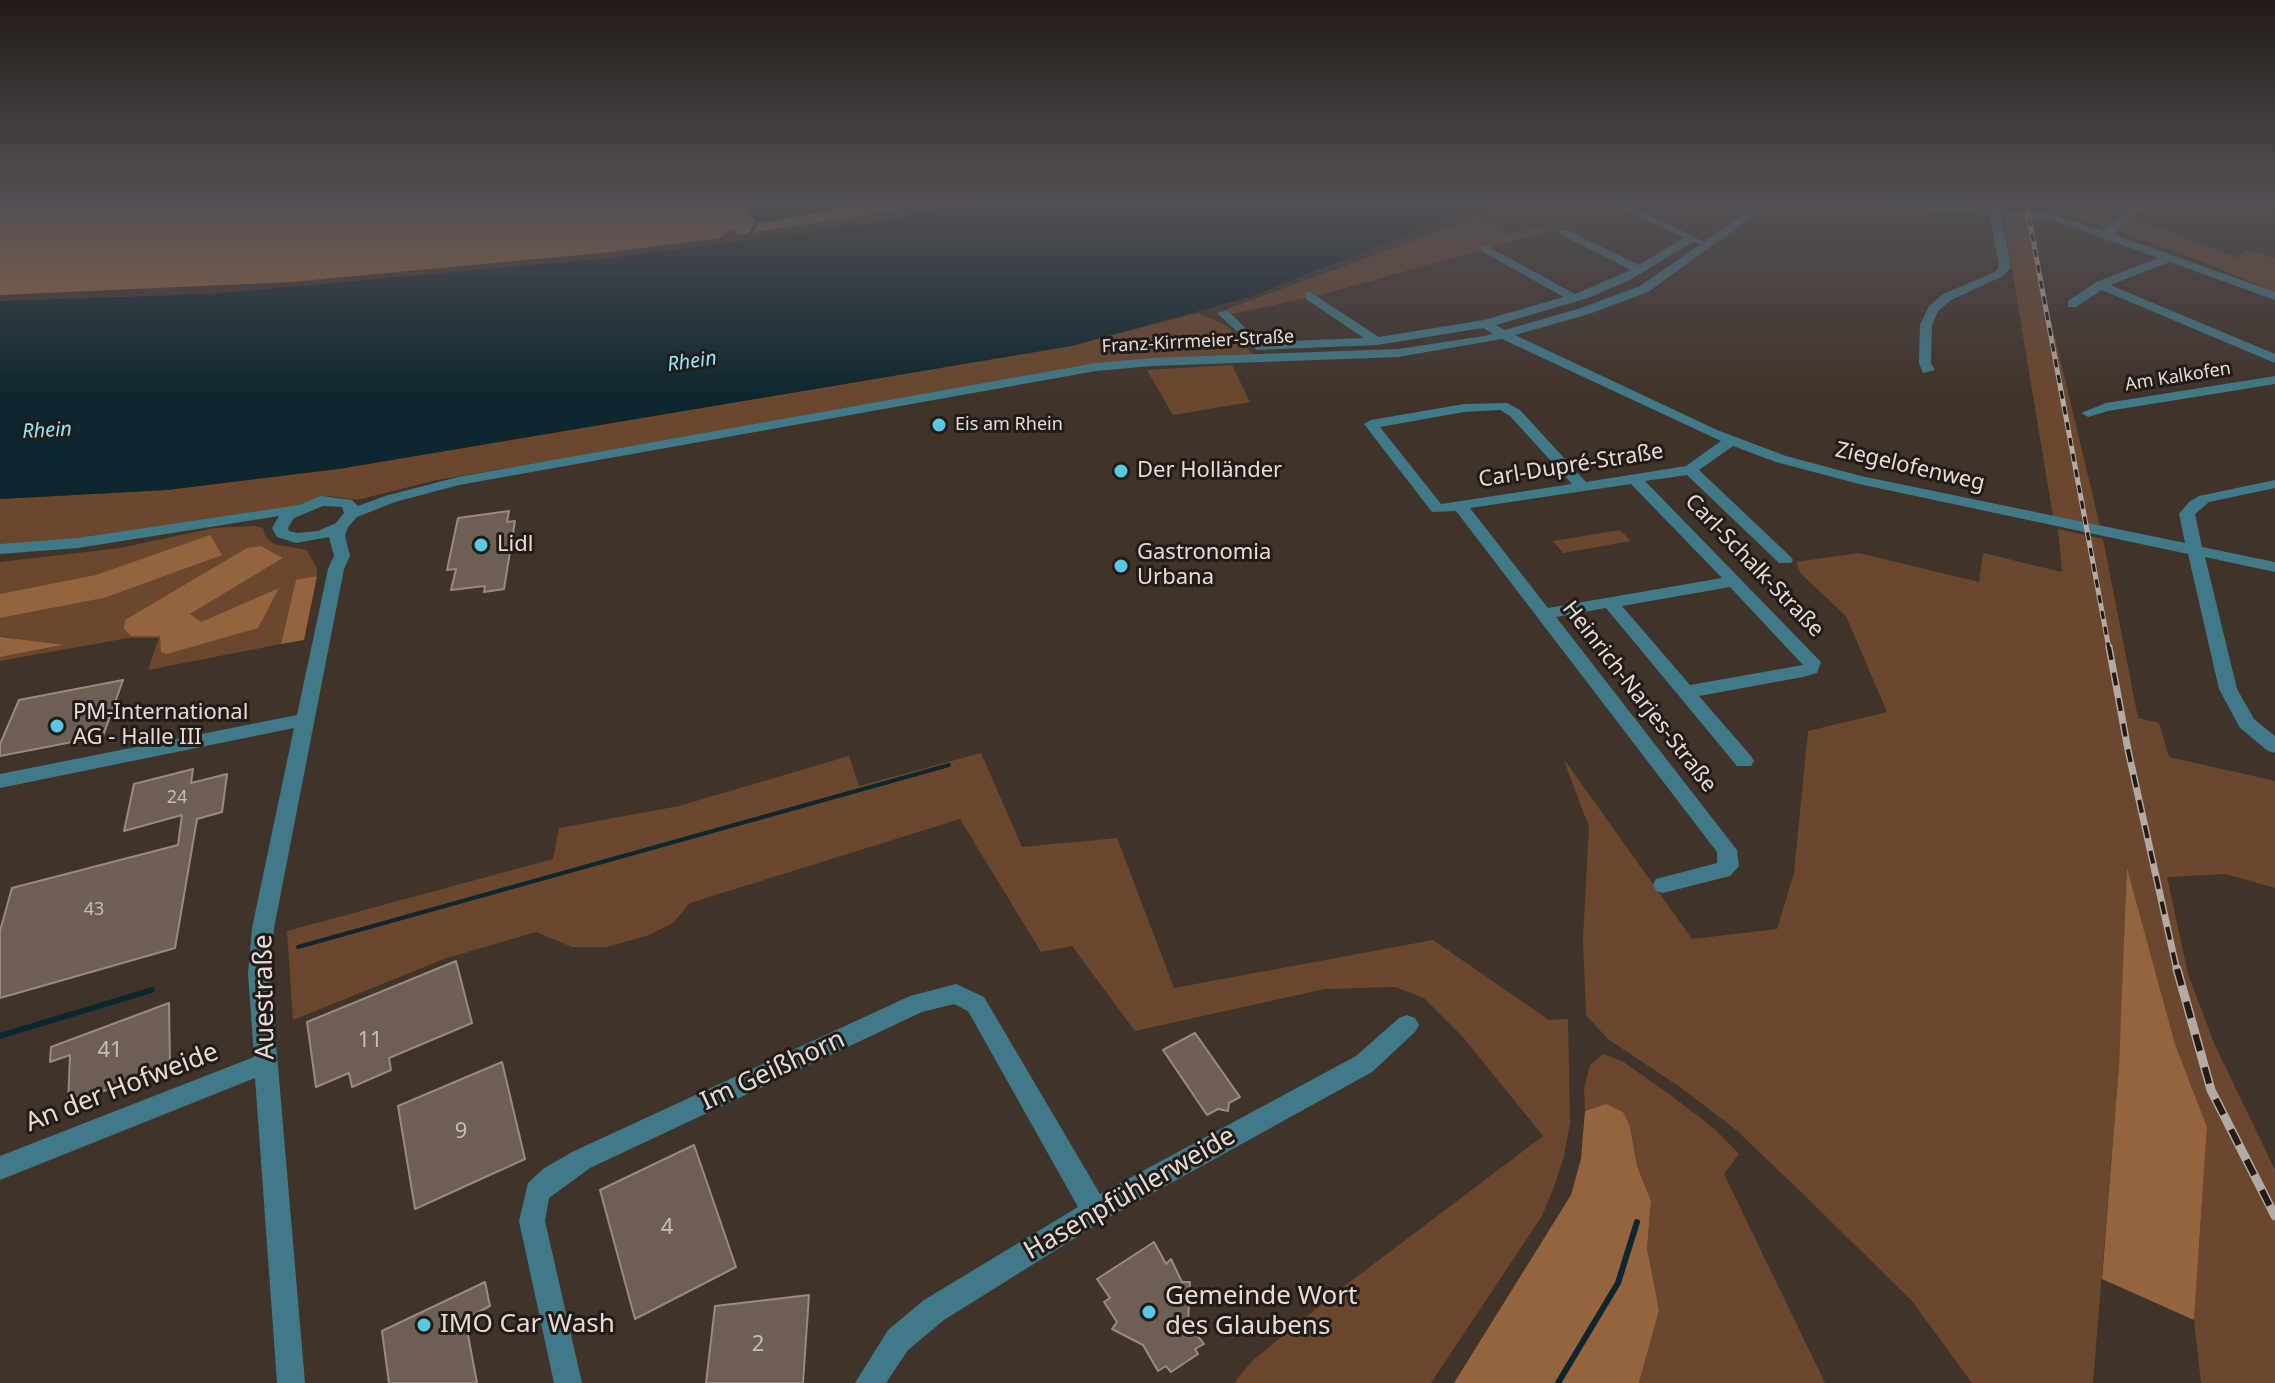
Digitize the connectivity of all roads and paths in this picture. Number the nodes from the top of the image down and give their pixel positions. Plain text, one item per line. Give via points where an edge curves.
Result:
1 (1517, 267) edge
2 (1632, 267) edge
3 (1648, 267) edge
4 (1677, 267) edge
5 (2004, 267) edge
6 (2149, 267) edge
7 (2194, 267) edge
8 (1641, 271) junction
9 (2100, 285) junction
10 (1310, 296) dead end
11 (2275, 296) edge
12 (1574, 298) junction
13 (2072, 304) dead end
14 (1223, 313) dead end
15 (1485, 324) junction
16 (1504, 335) junction
17 (1377, 341) junction
18 (1260, 352) junction
19 (2275, 359) edge
20 (1928, 370) dead end
21 (2275, 380) edge
22 (2088, 413) dead end
23 (1730, 441) junction
24 (1690, 470) junction
25 (1634, 478) junction
26 (2275, 484) edge
27 (1582, 486) junction
28 (1460, 506) junction
29 (298, 509) junction
30 (346, 515) junction
31 (232, 518) junction
32 (282, 523) junction
33 (305, 538) junction
34 (0, 549) edge
35 (2196, 551) junction
36 (1785, 560) dead end
37 (2275, 567) edge
38 (336, 569) junction
39 (1734, 581) junction
40 (1610, 602) junction
41 (1544, 614) junction
42 (1687, 692) junction
43 (307, 719) junction
44 (2275, 746) edge
45 (1744, 761) dead end
46 (0, 781) edge
47 (1663, 885) dead end
48 (1407, 1025) dead end
49 (266, 1063) junction
50 (0, 1168) edge
51 (1095, 1211) junction
52 (291, 1383) edge
53 (568, 1383) edge
54 (869, 1383) edge

1 - 12 street
2 - 8 street
3 - 8 street
4 - 16 street, Franz-Kirrmeier-Straße via 1644,289
5 - 20 street via 1933,309 1926,325
6 - 9 street
7 - 11 street
8 - 12 street
9 - 13 street
9 - 19 street
10 - 17 street
12 - 15 street
14 - 18 street
15 - 16 street, Ziegelofenweg
15 - 17 street
16 - 18 street, Franz-Kirrmeier-Straße via 1398,353
16 - 23 street, Ziegelofenweg
17 - 18 street
18 - 30 street, Franz-Kirrmeier-Straße via 1096,367 458,481
21 - 22 street, Am Kalkofen
23 - 24 street, Carl-Dupré-Straße
23 - 35 street, Ziegelofenweg via 1851,478
24 - 25 street, Carl-Dupré-Straße
24 - 36 street, Carl-Dupré-Straße
25 - 27 street, Carl-Dupré-Straße
25 - 39 street, Carl-Schalk-Straße
26 - 35 street via 2194,505 2187,524
27 - 28 street, Carl-Dupré-Straße
27 - 28 street via 1515,413 1502,406 1373,421 1437,509
28 - 41 street, Heinrich-Narjes-Straße
29 - 30 street, Franz-Kirrmeier-Straße via 321,501
29 - 31 street, Franz-Kirrmeier-Straße
29 - 32 street
30 - 33 street, Franz-Kirrmeier-Straße
30 - 38 street, Auestraße via 337,536 342,556
31 - 32 street, Franz-Kirrmeier-Straße
31 - 34 street, Franz-Kirrmeier-Straße via 78,543
32 - 33 street, Franz-Kirrmeier-Straße via 283,534
33 - 38 street via 322,545
35 - 37 street, Ziegelofenweg
35 - 44 street via 2228,689 2247,723
38 - 43 street, Auestraße
39 - 40 street
39 - 42 street, Carl-Schalk-Straße via 1810,659 1811,669
40 - 41 street
40 - 42 street
41 - 47 street, Heinrich-Narjes-Straße via 1727,850 1729,866 1723,870
42 - 45 street
43 - 46 street
43 - 49 street, Auestraße via 263,928 259,973
48 - 51 street, Hasenpfühlerweide via 1364,1064
49 - 50 street, An der Hofweide
49 - 52 street, Auestraße
51 - 53 street, Im Geißhorn via 976,1004 956,994 918,1003 581,1160 537,1192 532,1221
51 - 54 street, Hasenpfühlerweide via 934,1310 898,1340

